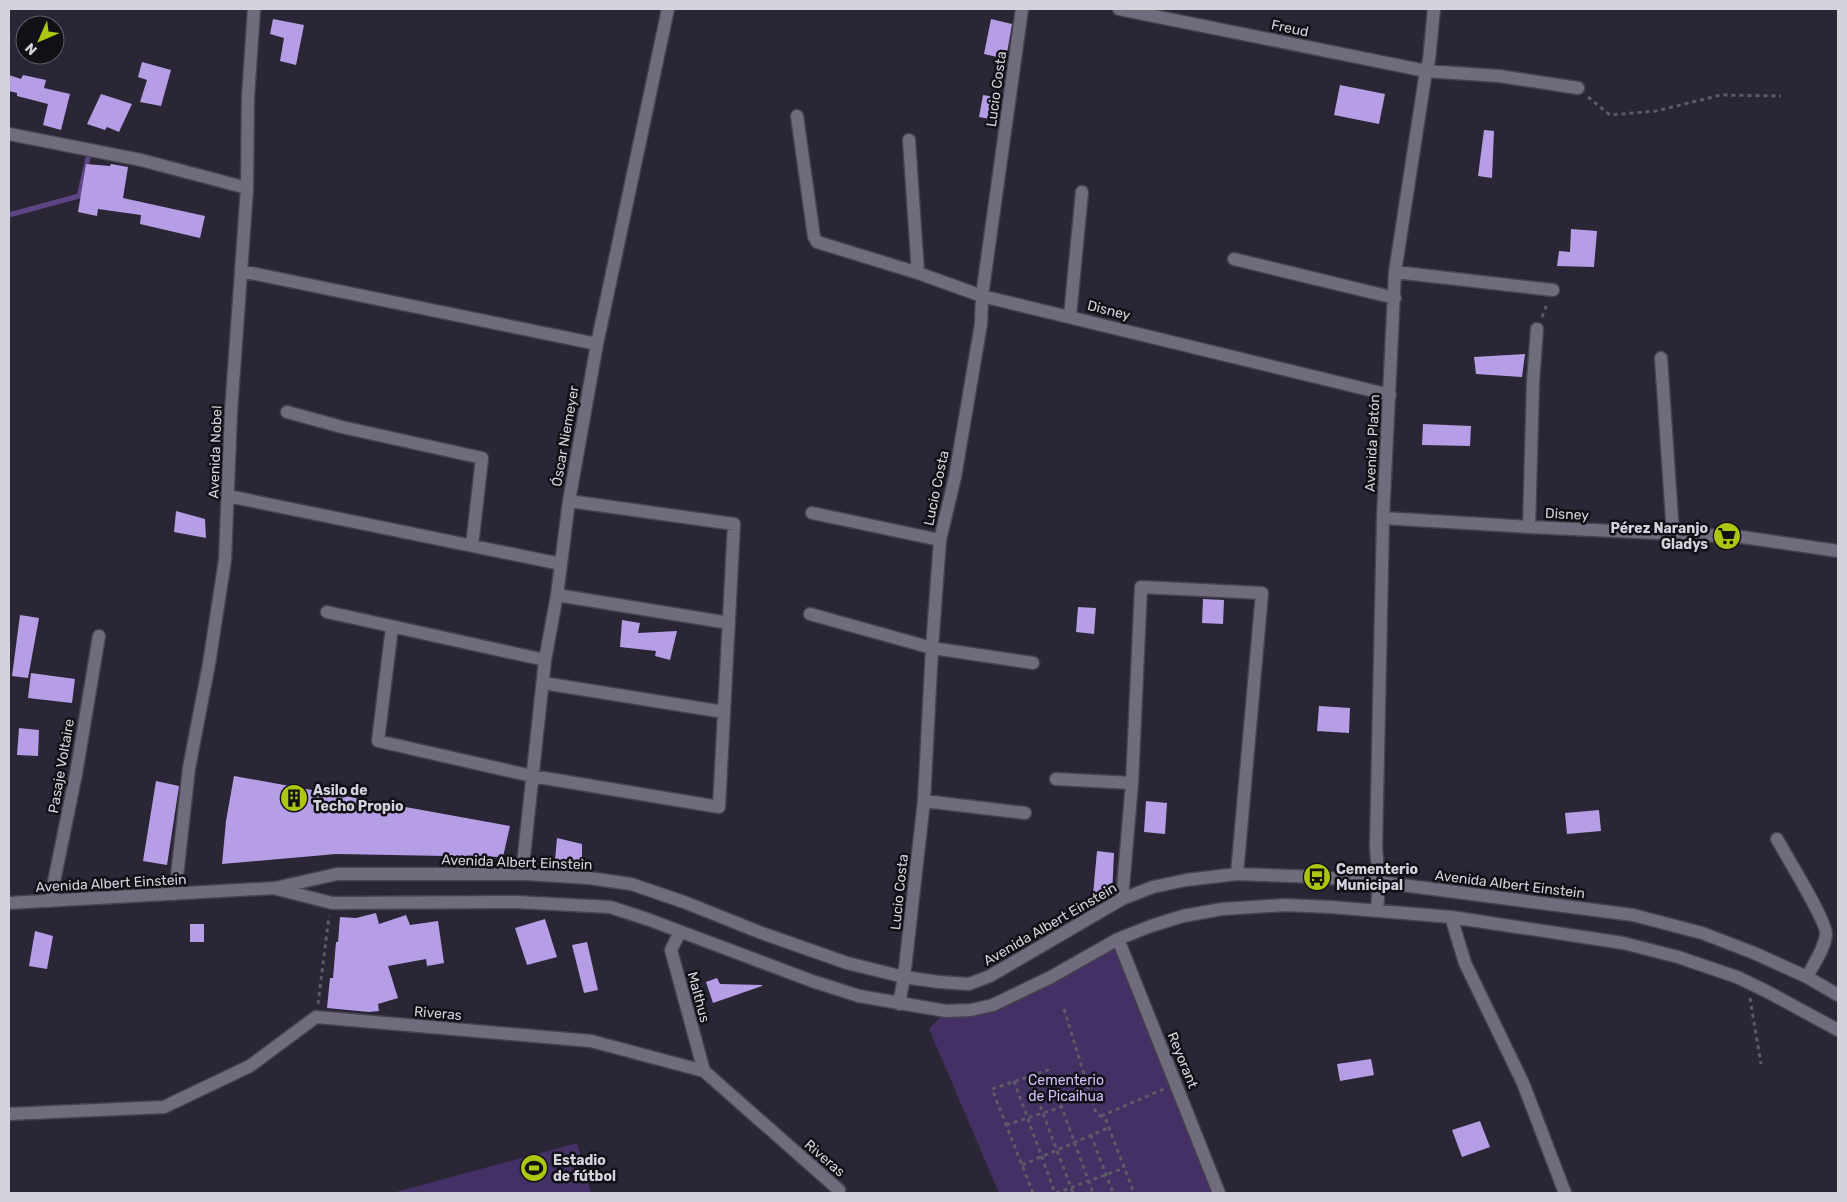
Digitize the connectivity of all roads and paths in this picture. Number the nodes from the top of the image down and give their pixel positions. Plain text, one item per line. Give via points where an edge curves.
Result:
1 (254, 9) edge
2 (668, 9) edge
3 (1022, 9) edge
4 (1119, 9) edge
5 (1434, 9) edge
6 (1426, 72) junction
7 (1578, 88) joint
8 (1781, 96) dead end
9 (797, 116) dead end
10 (9, 134) edge
11 (909, 140) dead end
12 (247, 188) junction
13 (1082, 192) dead end
14 (1234, 259) dead end
15 (241, 271) junction
16 (1395, 272) junction
17 (918, 273) junction
18 (1553, 290) joint
19 (982, 296) junction
20 (1395, 298) junction
21 (1070, 316) junction
22 (1537, 329) joint
23 (597, 344) junction
24 (1661, 358) dead end
25 (1390, 394) junction
26 (287, 412) dead end
27 (228, 496) junction
28 (569, 501) junction
29 (812, 513) dead end
30 (1383, 518) junction
31 (1529, 527) junction
32 (1673, 534) junction
33 (940, 540) junction
34 (472, 546) junction
35 (1838, 551) edge
36 (561, 564) junction
37 (557, 596) junction
38 (327, 612) dead end
39 (810, 614) dead end
40 (729, 623) junction
41 (392, 627) junction
42 (99, 636) dead end
43 (932, 648) junction
44 (545, 660) junction
45 (1033, 663) dead end
46 (543, 683) junction
47 (724, 712) junction
48 (532, 776) junction
49 (1056, 779) dead end
50 (1132, 783) junction
51 (924, 801) junction
52 (1025, 813) dead end
53 (1777, 839) dead end
54 (522, 874) junction
55 (1236, 874) junction
56 (1379, 882) junction
57 (275, 888) junction
58 (175, 894) junction
59 (1122, 899) junction
60 (50, 901) junction
61 (9, 903) edge
62 (332, 903) junction
63 (1377, 911) junction
64 (1451, 917) junction
65 (680, 932) junction
66 (1118, 939) junction
67 (904, 977) junction
68 (1806, 977) junction
69 (1749, 983) junction
70 (1838, 995) edge
71 (899, 1004) junction
72 (1064, 1009) dead end
73 (316, 1017) junction
74 (1838, 1030) edge
75 (1761, 1064) dead end
76 (704, 1071) junction
77 (1029, 1076) junction
78 (1014, 1081) junction
79 (1177, 1084) junction
80 (1061, 1108) junction
81 (9, 1114) edge
82 (1043, 1114) junction
83 (1100, 1117) junction
84 (1027, 1118) junction
85 (1006, 1125) junction
86 (1108, 1128) junction
87 (1091, 1135) junction
88 (1074, 1142) junction
89 (1057, 1150) junction
90 (1041, 1157) junction
91 (1022, 1165) junction
92 (1124, 1168) junction
93 (1106, 1175) junction
94 (1088, 1181) junction
95 (1071, 1188) junction
96 (838, 1193) edge
97 (1033, 1193) edge
98 (1055, 1193) edge
99 (1073, 1193) edge
100 (1093, 1193) edge
101 (1113, 1193) edge
102 (1134, 1193) edge
103 (1218, 1193) edge
104 (1565, 1193) edge

1 - 12 street, Avenida Nobel via 248,97
2 - 23 street, Óscar Niemeyer
3 - 19 street, Lucio Costa
4 - 6 street, Freud
5 - 6 street, Avenida Platón
6 - 7 street, Freud via 1499,76
6 - 16 street, Avenida Platón
7 - 8 path via 1610,115 1656,111 1721,95
9 - 17 street, Disney via 814,237 823,245
10 - 12 street via 141,160
11 - 17 street
12 - 15 street, Avenida Nobel
13 - 21 street
14 - 20 street
15 - 23 street
15 - 27 street, Avenida Nobel
16 - 18 street
16 - 20 street, Avenida Platón
17 - 19 street, Disney
18 - 22 path
19 - 21 street, Disney
19 - 33 street, Lucio Costa via 956,477
20 - 25 street, Avenida Platón
21 - 25 street, Disney
22 - 31 street
23 - 28 street, Óscar Niemeyer
24 - 32 street
25 - 30 street, Avenida Platón
26 - 34 street via 342,428 482,458
27 - 34 street
27 - 58 street, Avenida Nobel via 225,560 189,768
28 - 36 street, Óscar Niemeyer
28 - 40 street via 734,524
29 - 33 street
30 - 31 street, Disney
30 - 56 street, Avenida Platón via 1376,848
31 - 32 street, Disney
32 - 35 street, Disney via 1742,537
33 - 43 street, Lucio Costa
34 - 36 street
36 - 37 street, Óscar Niemeyer
37 - 40 street
37 - 44 street, Óscar Niemeyer
38 - 41 street
39 - 43 street
40 - 47 street
41 - 44 street
41 - 48 street via 378,742
42 - 60 street, Pasaje Voltaire
43 - 45 street
43 - 51 street, Lucio Costa
44 - 46 street, Óscar Niemeyer
46 - 47 street
46 - 48 street, Óscar Niemeyer
47 - 48 street via 719,806
48 - 54 street, Óscar Niemeyer
49 - 50 street
50 - 55 street via 1141,587 1262,593
50 - 59 street
51 - 52 street
51 - 67 street, Lucio Costa
53 - 68 street via 1827,933
54 - 57 street, Avenida Albert Einstein via 337,874
54 - 67 street, Avenida Albert Einstein via 630,884 847,963
55 - 56 street, Avenida Albert Einstein
55 - 59 street, Avenida Albert Einstein via 1161,885
56 - 63 street, Avenida Platón
56 - 68 street, Avenida Albert Einstein via 1632,915 1702,933
57 - 58 street, Avenida Albert Einstein
57 - 62 street, Avenida Albert Einstein
58 - 60 street, Avenida Albert Einstein
59 - 67 street, Avenida Albert Einstein via 983,979 969,984
60 - 61 street, Avenida Albert Einstein
62 - 65 street, Avenida Albert Einstein via 575,904 610,908
62 - 73 path
63 - 64 street, Avenida Albert Einstein
63 - 66 street, Avenida Albert Einstein via 1285,905 1222,909 1184,916
64 - 69 street, Avenida Albert Einstein via 1623,943 1678,957
64 - 104 street via 1465,963 1523,1083
65 - 71 street, Avenida Albert Einstein via 812,981
65 - 76 street, Malthus via 671,950
66 - 71 street, Avenida Albert Einstein via 993,1005 946,1011
66 - 79 street, Reyorant
67 - 71 street, Lucio Costa
68 - 70 street, Avenida Albert Einstein
69 - 74 street, Avenida Albert Einstein
69 - 75 path
72 - 83 path via 1096,1114
73 - 76 street, Riveras via 591,1041
73 - 81 street via 250,1066 164,1107
76 - 96 street, Riveras via 839,1190
77 - 78 path
77 - 80 path via 1048,1070
77 - 82 path
78 - 84 path
78 - 85 path via 992,1089
79 - 83 path
79 - 103 street, Reyorant
80 - 82 path
80 - 88 path
82 - 84 path
82 - 89 path
83 - 86 path via 1106,1120
84 - 85 path
84 - 90 path
85 - 91 path
86 - 87 path
86 - 92 path
87 - 88 path
87 - 93 path
88 - 89 path
88 - 94 path
89 - 90 path
89 - 95 path
90 - 91 path
90 - 98 path
91 - 97 path
92 - 93 path
92 - 102 path
93 - 94 path
93 - 101 path
94 - 95 path
94 - 100 path
95 - 98 path
95 - 99 path

